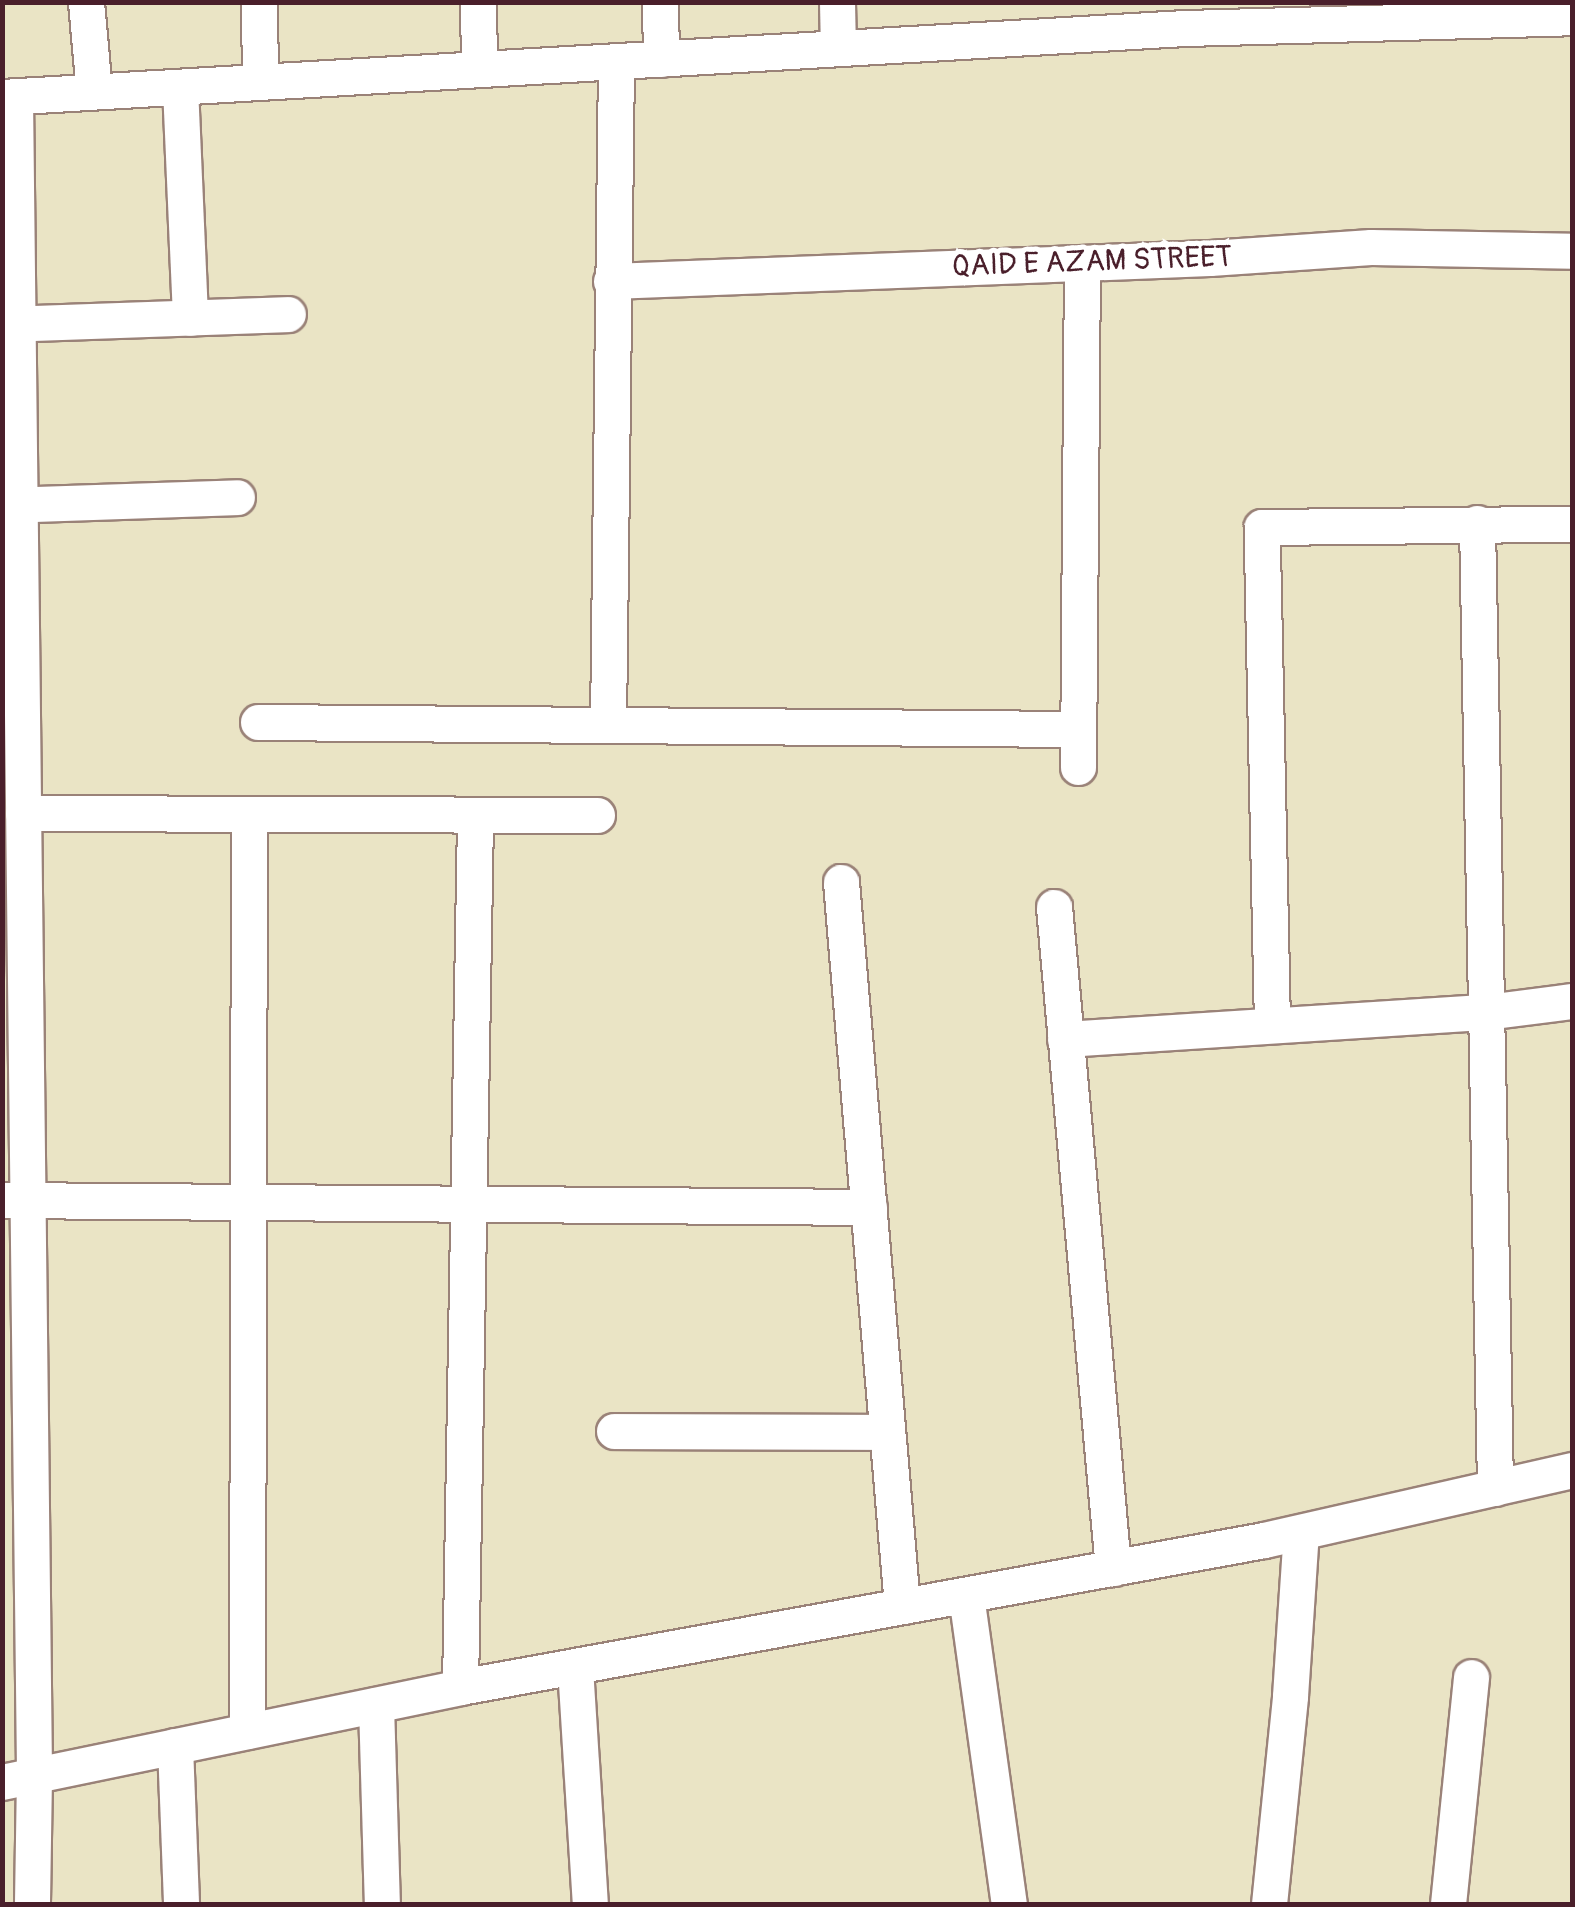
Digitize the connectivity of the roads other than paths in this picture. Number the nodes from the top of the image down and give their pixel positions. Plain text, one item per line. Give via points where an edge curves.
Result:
1 (86, 2) edge
2 (258, 2) edge
3 (478, 2) edge
4 (660, 2) edge
5 (837, 2) edge
6 (1186, 15) edge
7 (1572, 18) edge
8 (838, 48) junction
9 (661, 58) junction
10 (616, 61) junction
11 (479, 69) junction
12 (260, 82) junction
13 (180, 87) junction
14 (94, 92) junction
15 (9, 97) edge
16 (1572, 252) edge
17 (1082, 263) junction
18 (612, 282) junction
19 (288, 314) dead end
20 (190, 318) junction
21 (10, 324) edge
22 (237, 497) dead end
23 (11, 505) edge
24 (1478, 523) junction
25 (1572, 524) edge
26 (12, 682) edge
27 (258, 722) dead end
28 (608, 724) junction
29 (1078, 729) junction
30 (1078, 767) dead end
31 (23, 813) junction
32 (249, 814) junction
33 (475, 814) junction
34 (598, 815) dead end
35 (842, 882) dead end
36 (1054, 907) dead end
37 (1572, 1001) edge
38 (1486, 1012) junction
39 (1272, 1025) junction
40 (1065, 1039) junction
41 (15, 1200) edge
42 (248, 1203) junction
43 (468, 1204) junction
44 (868, 1207) junction
45 (614, 1431) dead end
46 (887, 1432) junction
47 (1572, 1470) edge
48 (1495, 1488) junction
49 (1301, 1532) junction
50 (1112, 1568) junction
51 (966, 1595) junction
52 (902, 1606) junction
53 (574, 1666) junction
54 (1471, 1677) dead end
55 (460, 1687) junction
56 (376, 1705) junction
57 (246, 1731) junction
58 (175, 1746) junction
59 (18, 1779) edge
60 (32, 1904) edge
61 (181, 1904) edge
62 (382, 1904) edge
63 (590, 1904) edge
64 (1009, 1904) edge
65 (1269, 1904) edge
66 (1448, 1904) edge

1 - 14 street
2 - 12 street
3 - 11 street
4 - 9 street
5 - 8 street
6 - 7 street
6 - 8 street
8 - 9 street
9 - 10 street
10 - 11 street
10 - 18 street
11 - 12 street
12 - 13 street
13 - 14 street
13 - 20 street
14 - 15 street
15 - 21 street
16 - 17 street, QAID E AZAM STREET via 1370,247
17 - 18 street, QAID E AZAM STREET
17 - 29 street
18 - 28 street
19 - 20 street
20 - 21 street
21 - 23 street
22 - 23 street
23 - 26 street
24 - 25 street
24 - 38 street
24 - 39 street via 1262,527
26 - 31 street
27 - 28 street
28 - 29 street
29 - 30 street
31 - 32 street
31 - 41 street
32 - 33 street
32 - 42 street
33 - 34 street
33 - 43 street
35 - 44 street
36 - 40 street
37 - 38 street
38 - 39 street
38 - 48 street
39 - 40 street
40 - 50 street
41 - 42 street
41 - 59 street
42 - 43 street
42 - 57 street
43 - 44 street
43 - 55 street
44 - 46 street
45 - 46 street
46 - 52 street
47 - 48 street
48 - 49 street
49 - 50 street
49 - 65 street
50 - 51 street
51 - 52 street
51 - 64 street
52 - 53 street
53 - 55 street
53 - 63 street
54 - 66 street
55 - 56 street
56 - 57 street
56 - 62 street
57 - 58 street
58 - 59 street
58 - 61 street
59 - 60 street

